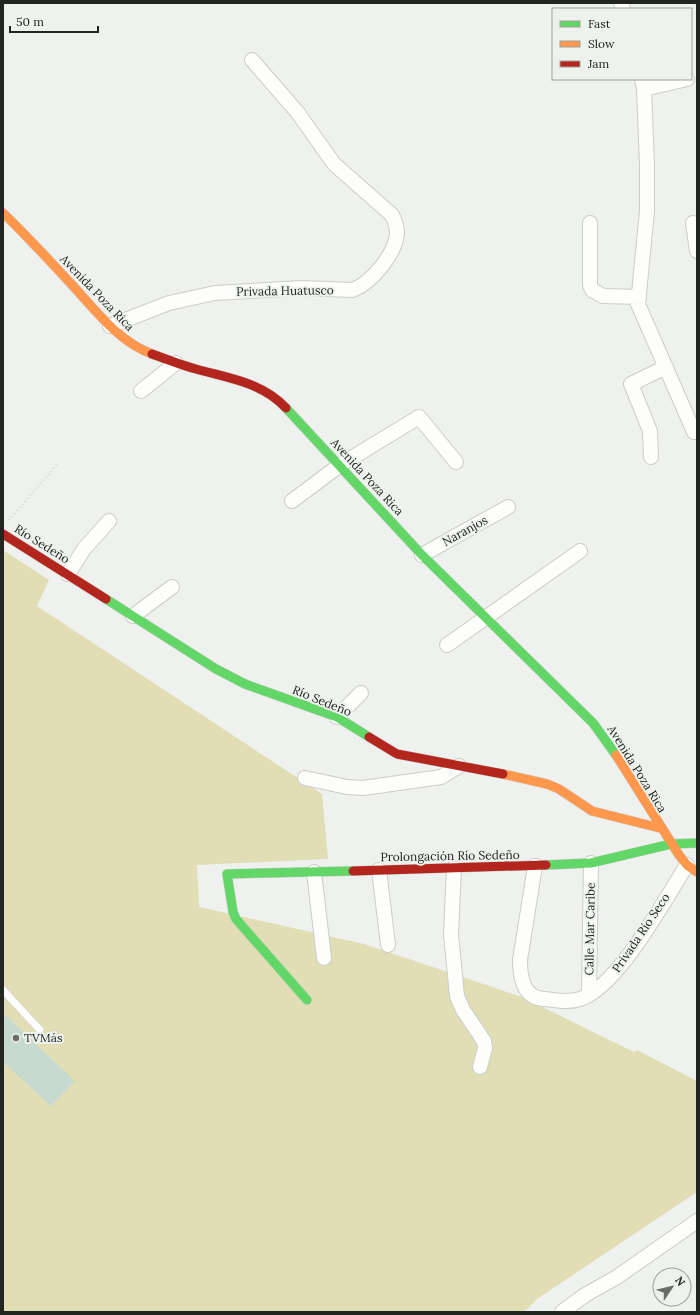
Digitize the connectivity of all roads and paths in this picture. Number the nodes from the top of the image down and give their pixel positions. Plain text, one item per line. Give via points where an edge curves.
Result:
1 (252, 60) dead end
2 (678, 80) edge
3 (643, 84) edge
4 (3, 213) edge
5 (590, 223) dead end
6 (694, 223) dead end
7 (697, 251) edge
8 (639, 297) junction
9 (110, 326) junction
10 (176, 363) junction
11 (666, 367) junction
12 (141, 391) dead end
13 (697, 432) edge
14 (651, 457) dead end
15 (59, 462) dead end
16 (456, 462) dead end
17 (340, 465) junction
18 (292, 501) dead end
19 (508, 507) dead end
20 (109, 520) dead end
21 (8, 521) dead end
22 (3, 534) edge
23 (580, 551) dead end
24 (422, 555) junction
25 (68, 574) junction
26 (172, 587) dead end
27 (133, 616) junction
28 (486, 616) junction
29 (447, 645) dead end
30 (361, 694) dead end
31 (337, 717) junction
32 (459, 766) junction
33 (305, 778) dead end
34 (660, 828) junction
35 (697, 843) edge
36 (672, 844) junction
37 (591, 863) junction
38 (535, 866) junction
39 (454, 868) junction
40 (692, 868) edge
41 (379, 870) junction
42 (314, 872) junction
43 (388, 945) dead end
44 (324, 958) dead end
45 (3, 990) edge
46 (589, 995) junction
47 (307, 1000) dead end
48 (40, 1030) dead end
49 (480, 1067) dead end
50 (697, 1221) edge
51 (562, 1312) edge

1 - 9 street, Privada Huatusco via 298,113 334,164 392,215 397,235 382,266 368,282 352,290 302,288 215,292 169,303
2 - 3 street
3 - 8 street via 647,211
4 - 9 street, Avenida Poza Rica
5 - 8 street via 592,290 603,296
6 - 7 street
8 - 11 street via 640,311
9 - 10 street, Avenida Poza Rica via 142,350
10 - 12 street
10 - 17 street, Avenida Poza Rica via 249,383 266,392 281,403
11 - 13 street via 694,432
11 - 14 street via 631,384 650,431
15 - 21 path
16 - 17 street via 419,417
17 - 18 street
17 - 24 street, Avenida Poza Rica
19 - 24 street, Naranjos
20 - 25 street via 84,549
22 - 25 street, Río Sedeño
23 - 28 street
24 - 28 street, Avenida Poza Rica
25 - 27 street, Río Sedeño
26 - 27 street
27 - 31 street, Río Sedeño via 231,677
28 - 29 street
28 - 34 street, Avenida Poza Rica via 593,723 609,744
30 - 31 street
31 - 32 street, Río Sedeño via 397,754
32 - 33 street via 441,777 363,788
32 - 34 street, Río Sedeño via 547,784 592,811
34 - 36 street
35 - 36 street, Prolongación Río Sedeño
36 - 37 street, Prolongación Río Sedeño
36 - 40 street
37 - 38 street, Prolongación Río Sedeño
37 - 46 street, Calle Mar Caribe
38 - 39 street, Prolongación Río Sedeño
38 - 46 street, Privada Río Seco via 520,960 523,984 533,996 540,999 571,1001
39 - 41 street, Prolongación Río Sedeño
39 - 49 street via 452,935 457,996 463,1010 484,1041
40 - 46 street, Privada Río Seco via 625,961 608,981
41 - 42 street, Prolongación Río Sedeño
41 - 43 street
42 - 44 street
42 - 47 street, Prolongación Río Sedeño via 227,874 236,919
45 - 48 lane
50 - 51 street

